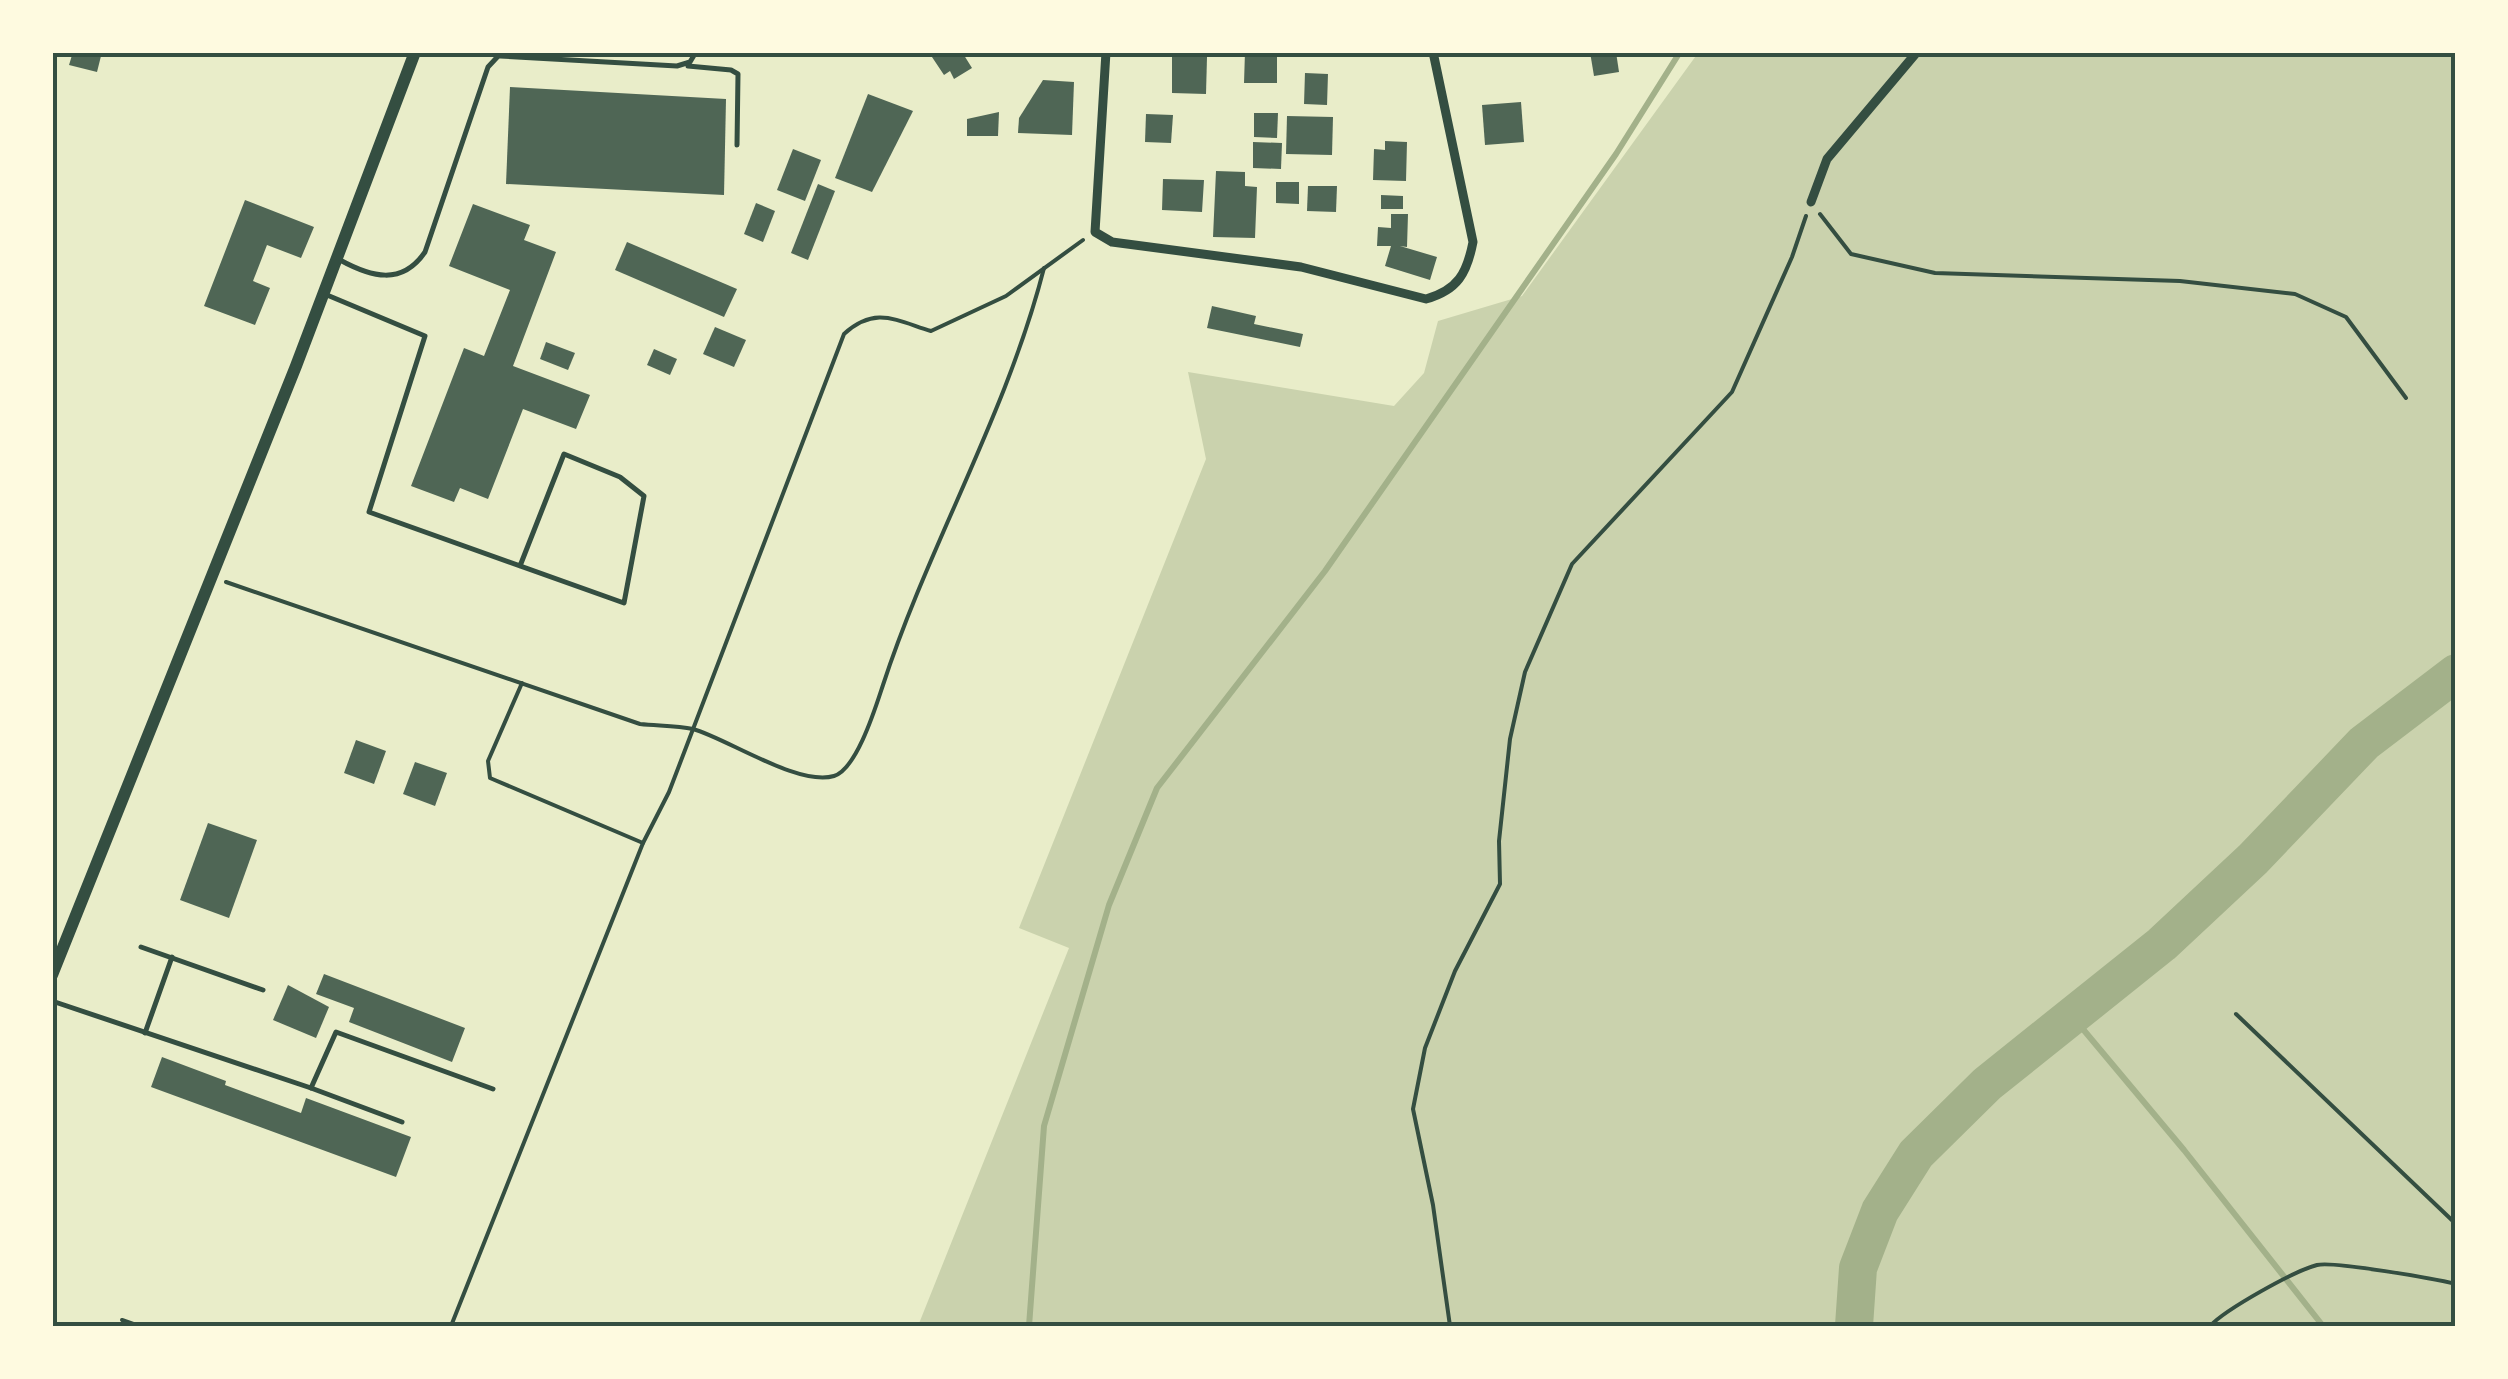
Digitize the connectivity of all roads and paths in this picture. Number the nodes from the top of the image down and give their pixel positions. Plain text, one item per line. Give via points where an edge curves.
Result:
1 (417, 52) edge
2 (696, 52) edge
3 (1106, 52) edge
4 (1433, 52) edge
5 (1917, 52) edge
6 (499, 54) edge
7 (684, 65) junction
8 (737, 144) dead end
9 (1812, 202) junction
10 (1096, 232) junction
11 (337, 258) junction
12 (1044, 268) junction
13 (324, 294) junction
14 (2406, 398) dead end
15 (520, 566) junction
16 (212, 577) junction
17 (522, 683) junction
18 (693, 729) junction
19 (643, 843) junction
20 (141, 947) dead end
21 (172, 957) junction
22 (52, 975) edge
23 (263, 990) dead end
24 (52, 1001) edge
25 (2236, 1014) dead end
26 (145, 1034) junction
27 (310, 1088) junction
28 (492, 1088) dead end
29 (402, 1122) dead end
30 (2456, 1224) edge
31 (2456, 1284) edge
32 (122, 1320) dead end
33 (139, 1326) edge
34 (451, 1326) edge
35 (1450, 1326) edge
36 (2210, 1326) edge

1 - 11 main road
2 - 7 lane
3 - 10 street
4 - 10 street via 1473,242 1468,268 1443,294 1426,299 1300,268 1112,242
5 - 9 street via 1827,159
6 - 7 lane
6 - 11 lane via 488,67 418,262 381,277
7 - 8 lane via 738,74
9 - 14 path via 1851,254 1935,274 2180,280 2295,294 2346,316
9 - 35 path via 1732,392 1572,564 1526,672 1510,739 1500,884 1424,1048 1413,1109
10 - 12 path
11 - 13 main road
12 - 18 path via 1006,296 931,331 880,316 861,319 844,334
12 - 18 path via 1002,392 860,745 841,774 815,777
13 - 15 lane via 425,336 370,512
13 - 16 main road
15 - 15 lane via 624,602 644,496 620,477 564,454
16 - 17 path
16 - 22 main road
17 - 18 path via 640,724
17 - 19 path via 488,761 490,778
18 - 19 path
19 - 34 path
20 - 21 lane
21 - 23 lane
21 - 26 lane
24 - 26 lane
25 - 30 path
26 - 27 lane
27 - 28 lane via 336,1032
27 - 29 lane
31 - 36 path via 2319,1264 2224,1311
32 - 33 path

